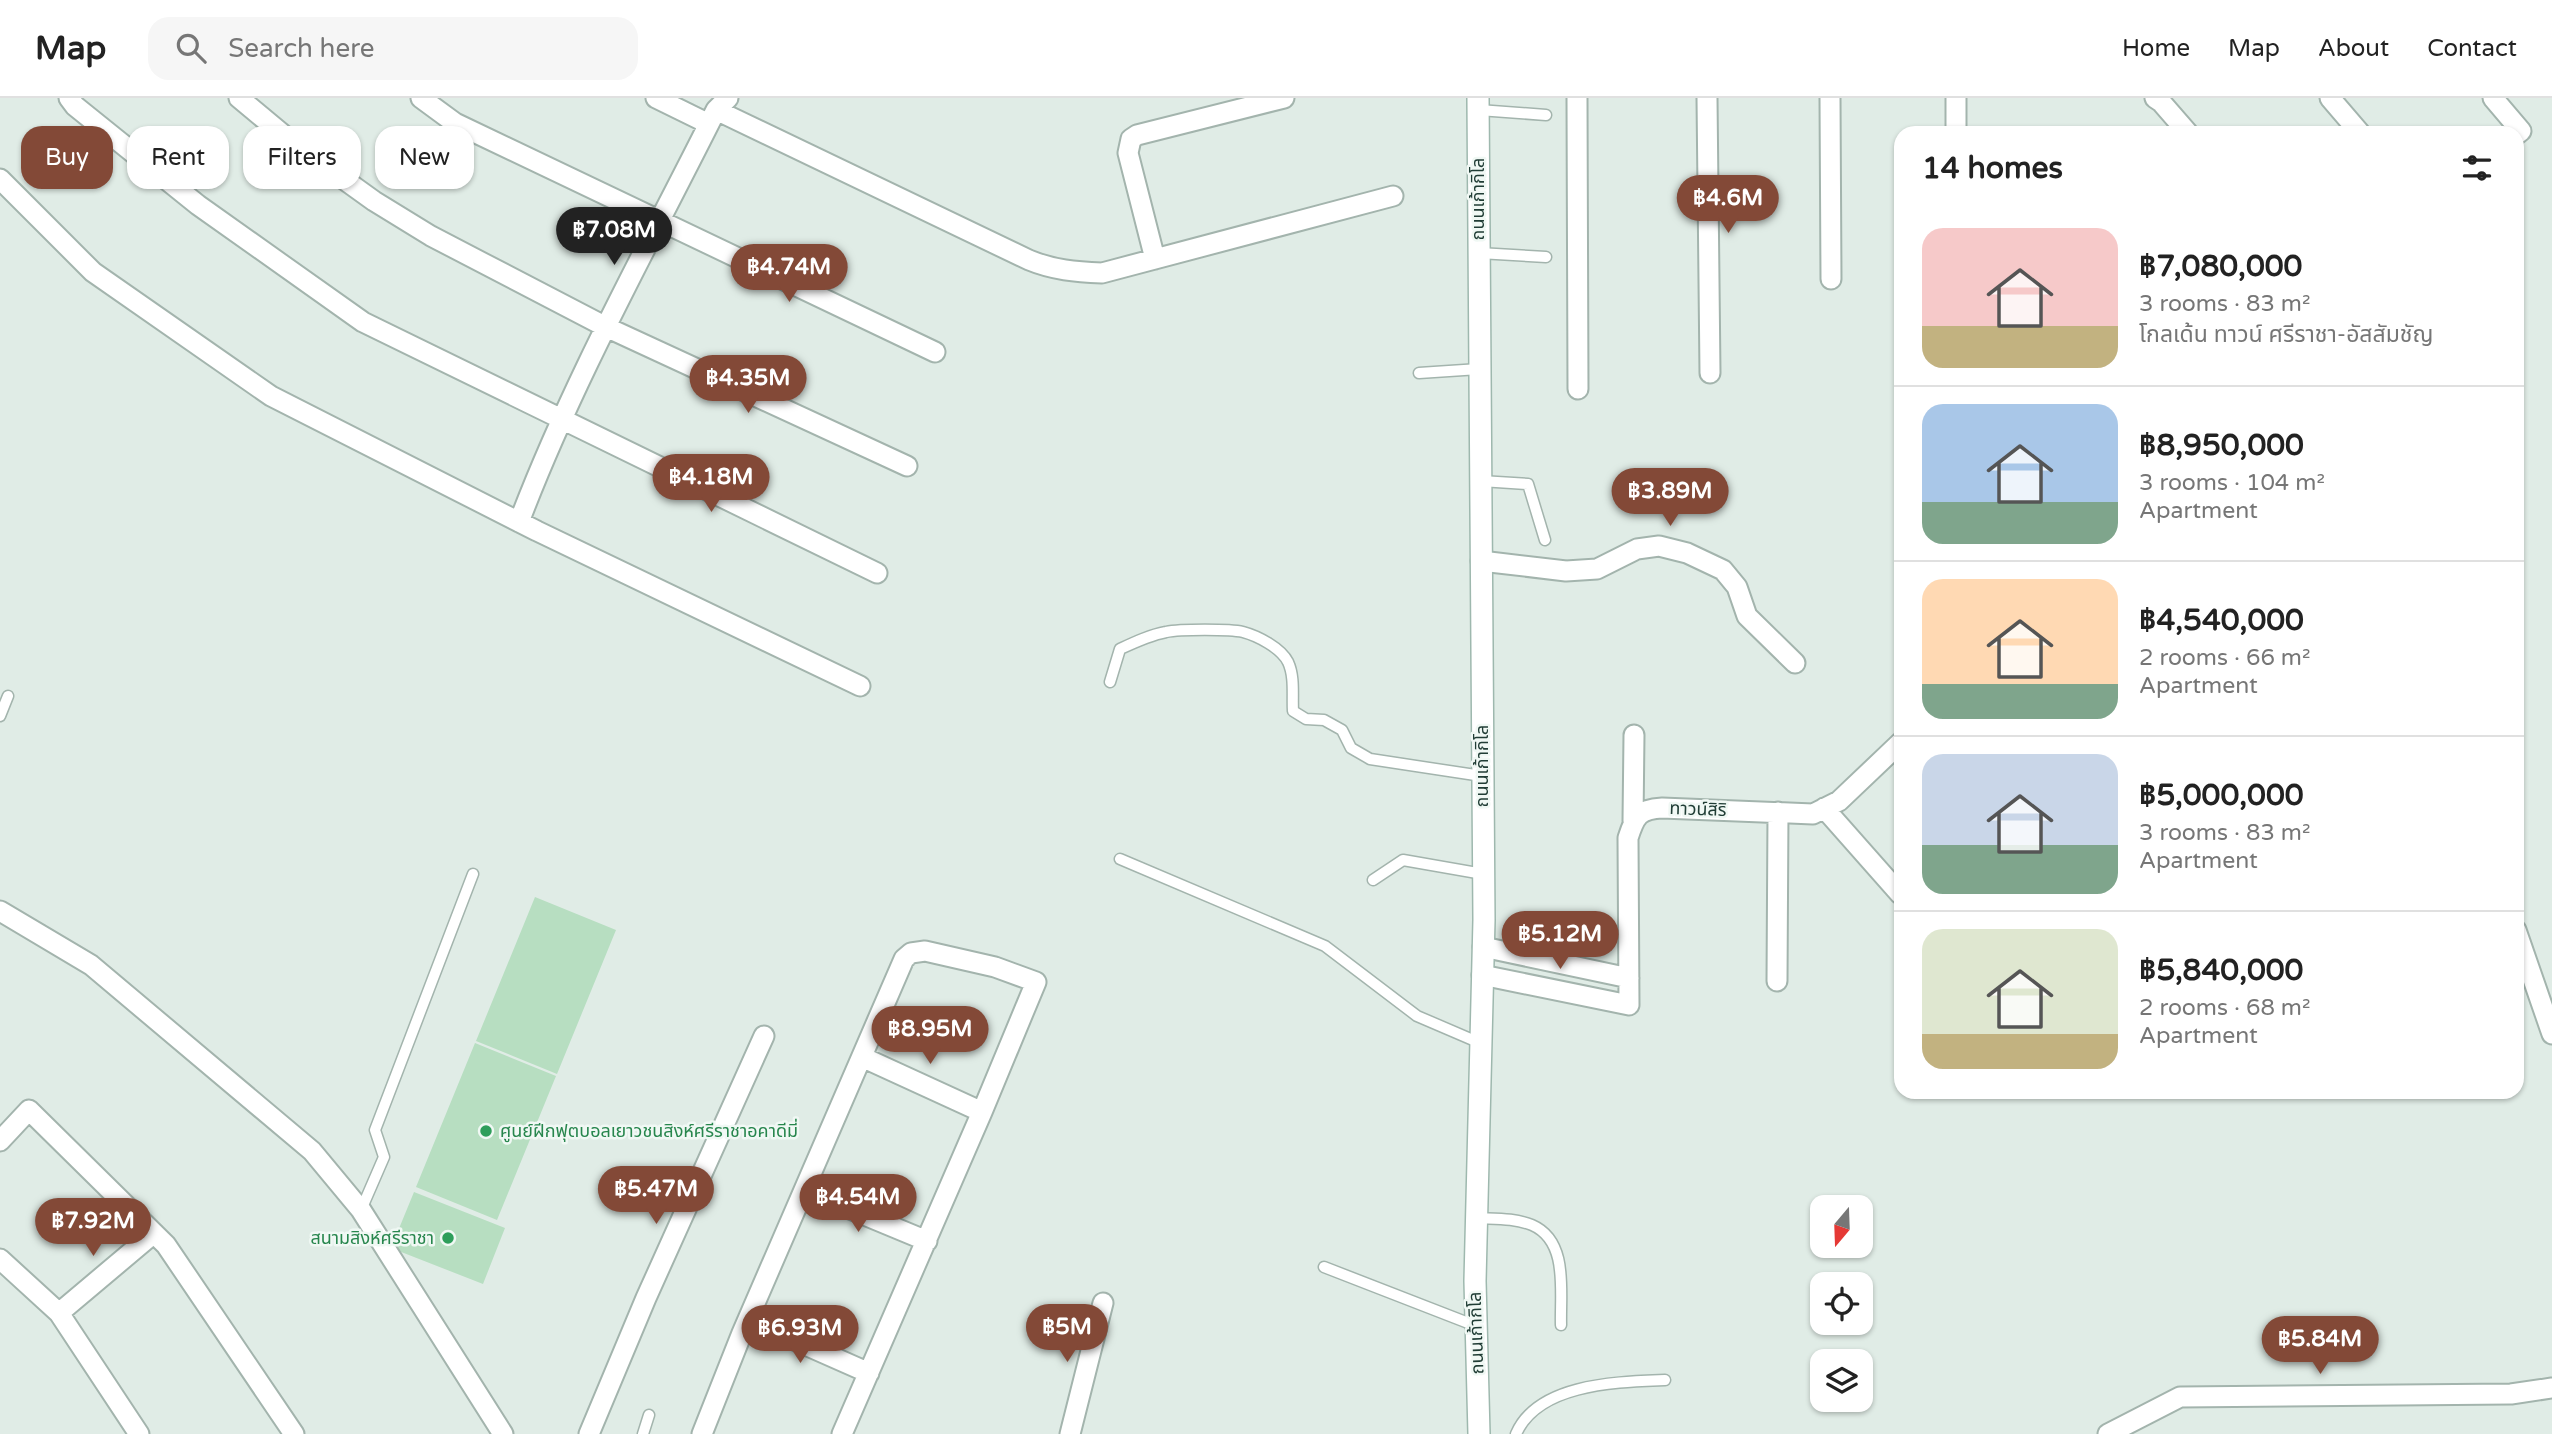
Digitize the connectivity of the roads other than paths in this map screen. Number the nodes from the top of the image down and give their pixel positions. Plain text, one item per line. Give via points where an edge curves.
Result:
1 (69, 98) edge
2 (239, 98) edge
3 (421, 98) edge
4 (656, 98) edge
5 (1284, 98) edge
6 (1577, 98) edge
7 (1707, 98) edge
8 (1830, 98) edge
9 (1956, 98) edge
10 (2155, 98) edge
11 (2330, 98) edge
12 (2493, 98) edge
13 (1255, 102) edge
14 (1478, 104) edge
15 (717, 111) edge
16 (1546, 115) dead end
17 (1956, 126) edge
18 (2182, 126) edge
19 (2354, 126) edge
20 (2517, 126) edge
21 (0, 178) edge
22 (1393, 196) dead end
23 (660, 221) junction
24 (1478, 253) junction
25 (1546, 257) dead end
26 (1155, 259) junction
27 (1831, 279) dead end
28 (606, 327) junction
29 (935, 352) dead end
30 (1479, 369) junction
31 (1419, 373) dead end
32 (1710, 373) dead end
33 (1578, 388) dead end
34 (562, 419) junction
35 (907, 466) dead end
36 (1480, 481) junction
37 (519, 522) junction
38 (1545, 540) dead end
39 (1481, 561) junction
40 (877, 573) dead end
41 (1795, 663) dead end
42 (1110, 682) dead end
43 (860, 686) dead end
44 (8, 696) dead end
45 (0, 716) edge
46 (1634, 735) dead end
47 (1894, 749) edge
48 (1482, 776) junction
49 (1824, 808) junction
50 (1778, 812) junction
51 (1633, 821) junction
52 (1121, 859) dead end
53 (473, 874) dead end
54 (1483, 874) junction
55 (1373, 880) dead end
56 (1894, 887) edge
57 (0, 911) edge
58 (1483, 947) junction
59 (2524, 953) edge
60 (1482, 975) junction
61 (1629, 978) junction
62 (1777, 981) dead end
63 (2552, 1034) edge
64 (764, 1036) dead end
65 (1481, 1043) junction
66 (862, 1057) junction
67 (982, 1112) junction
68 (0, 1141) edge
69 (804, 1190) junction
70 (361, 1210) junction
71 (1476, 1218) junction
72 (153, 1233) junction
73 (927, 1241) junction
74 (0, 1259) edge
75 (1324, 1267) dead end
76 (1103, 1303) dead end
77 (59, 1313) junction
78 (748, 1320) junction
79 (1561, 1325) dead end
80 (1476, 1326) junction
81 (869, 1373) junction
82 (1665, 1380) dead end
83 (2551, 1389) edge
84 (649, 1415) dead end
85 (139, 1434) edge
86 (294, 1434) edge
87 (503, 1434) edge
88 (589, 1434) edge
89 (643, 1434) edge
90 (702, 1434) edge
91 (842, 1434) edge
92 (1070, 1434) edge
93 (1479, 1434) edge
94 (1516, 1434) edge
95 (2108, 1434) edge

1 - 34 street via 198,205 363,322
2 - 28 street via 374,201 431,236
3 - 23 street via 455,123
4 - 15 street
5 - 13 street
6 - 33 street
7 - 32 street
8 - 27 street
9 - 17 street
10 - 18 street
11 - 19 street
12 - 20 street
13 - 26 street via 1131,139 1128,153
14 - 16 lane
14 - 24 main road, ถนนเก้ากิโล
15 - 23 street
15 - 26 street via 1048,268 1102,273
21 - 37 street via 93,272 271,396
22 - 26 street
23 - 28 street
23 - 29 street
24 - 25 lane
24 - 30 main road, ถนนเก้ากิโล
28 - 34 street
28 - 35 street
30 - 31 lane
30 - 36 main road, ถนนเก้ากิโล
34 - 37 street
34 - 40 street
36 - 38 lane via 1528,484
36 - 39 main road, ถนนเก้ากิโล
37 - 43 street
39 - 41 street via 1566,571 1597,569 1648,547 1687,553 1723,570 1737,587 1747,616
39 - 48 main road, ถนนเก้ากิโล
42 - 48 lane via 1120,649 1143,638 1170,631 1242,632 1271,646 1287,662 1293,711 1342,730 1351,748 1370,759
44 - 45 lane
46 - 51 street
47 - 49 street, ทาวน์สิริ via 1839,802
48 - 54 main road, ถนนเก้ากิโล
49 - 50 street, ทาวน์สิริ via 1814,814
49 - 56 street
50 - 51 street, ทาวน์สิริ via 1662,808 1646,809
50 - 62 street
51 - 61 street via 1628,838
52 - 65 lane via 1325,946 1418,1016
53 - 70 lane via 375,1130 384,1157
54 - 55 lane via 1403,860
54 - 58 main road, ถนนเก้ากิโล
57 - 70 street via 90,965 312,1151
58 - 60 main road, ถนนเก้ากิโล
58 - 61 street
59 - 63 street
60 - 61 street via 1629,1004
60 - 65 main road, ถนนเก้ากิโล
64 - 88 street
65 - 71 main road, ถนนเก้ากิโล
66 - 67 street
66 - 67 street via 894,978 912,953 925,951 995,967 1036,982
66 - 69 street
67 - 73 street
68 - 72 street via 29,1110
69 - 73 street
69 - 78 street
70 - 87 street
71 - 79 lane via 1533,1225 1551,1242 1559,1258
71 - 80 main road, ถนนเก้ากิโล
72 - 77 street
72 - 86 street via 166,1245
73 - 81 street
74 - 77 street
75 - 80 lane
76 - 92 street
77 - 85 street
78 - 81 street
78 - 90 street
80 - 93 main road, ถนนเก้ากิโล
81 - 91 street
82 - 94 lane via 1616,1382 1561,1395 1529,1413
83 - 95 street via 2511,1395 2180,1397
84 - 89 lane

